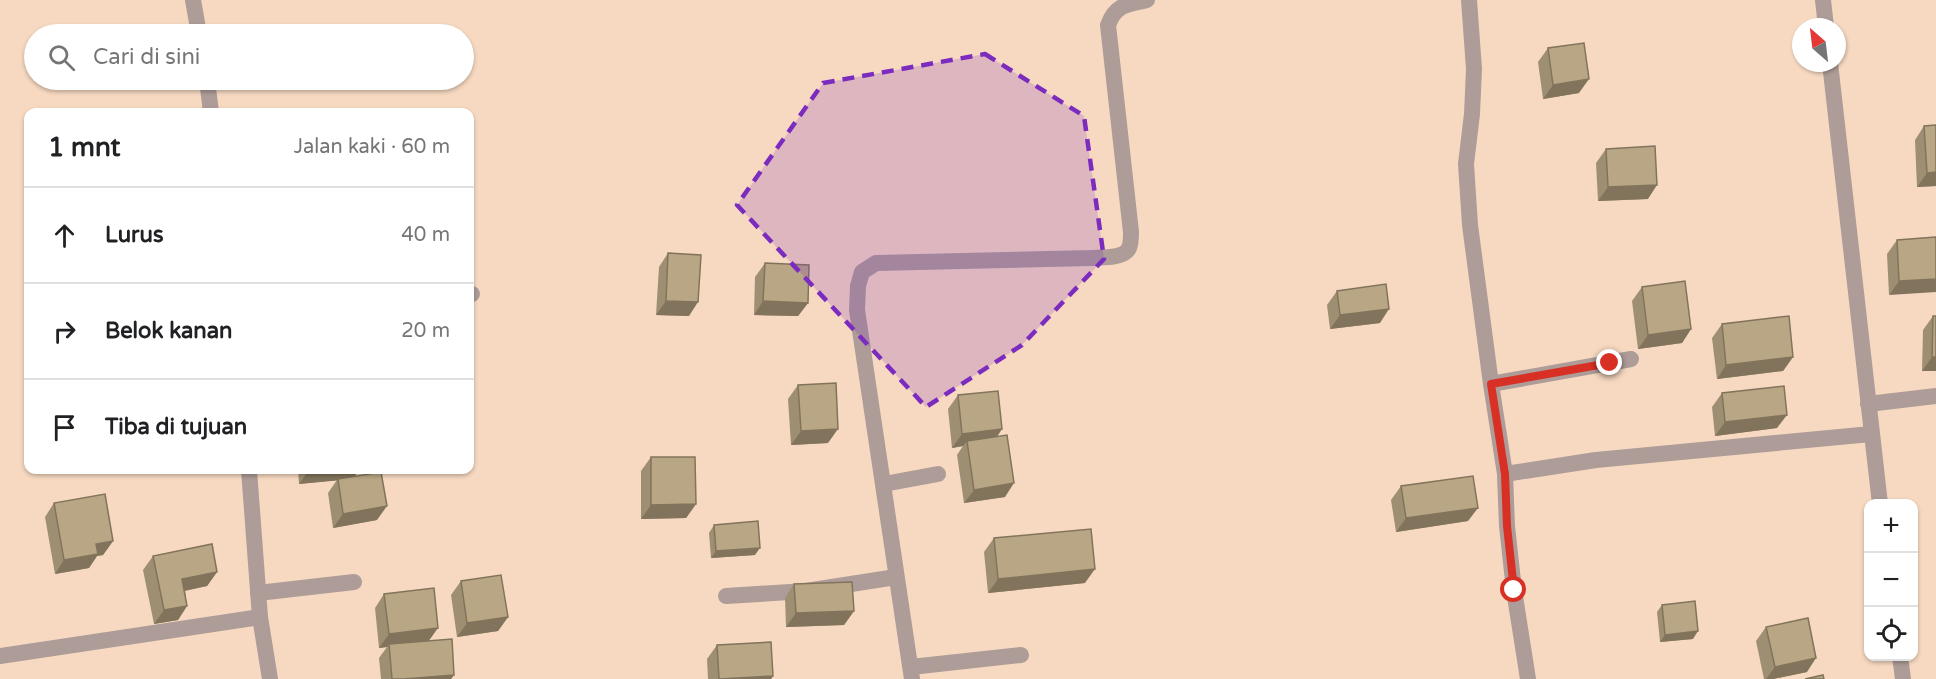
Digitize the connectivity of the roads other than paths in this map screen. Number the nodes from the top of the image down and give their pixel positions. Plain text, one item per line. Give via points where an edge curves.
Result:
1 (193, 0) edge
2 (1147, 0) edge
3 (1469, 0) edge
4 (1823, 0) edge
5 (1825, 18) edge
6 (197, 24) edge
7 (1831, 72) edge
8 (208, 90) edge
9 (210, 108) edge
10 (1631, 359) dead end
11 (1491, 384) junction
12 (1936, 396) edge
13 (1869, 404) junction
14 (1871, 434) junction
15 (249, 474) edge
16 (938, 474) dead end
17 (1505, 474) junction
18 (884, 484) junction
19 (1879, 499) edge
20 (896, 577) junction
21 (354, 582) dead end
22 (258, 593) junction
23 (726, 596) dead end
24 (260, 617) junction
25 (1021, 655) dead end
26 (0, 656) edge
27 (1901, 661) edge
28 (912, 673) edge
29 (270, 679) edge
30 (1528, 679) edge
31 (1903, 679) edge

1 - 6 street
2 - 18 street via 1119,8 1108,24 1131,232 1125,253 1090,258 876,263 862,272 857,310
3 - 11 street via 1474,69 1466,164
4 - 5 street
7 - 13 street
8 - 9 street
10 - 11 street
11 - 17 street
12 - 13 street
13 - 14 street
14 - 17 street via 1596,460
14 - 19 street
15 - 22 street
16 - 18 street
17 - 30 street via 1514,590
18 - 20 street
20 - 23 street via 806,591
20 - 28 street
21 - 22 street
22 - 24 street
24 - 26 street
24 - 29 street
25 - 28 street
27 - 31 street

